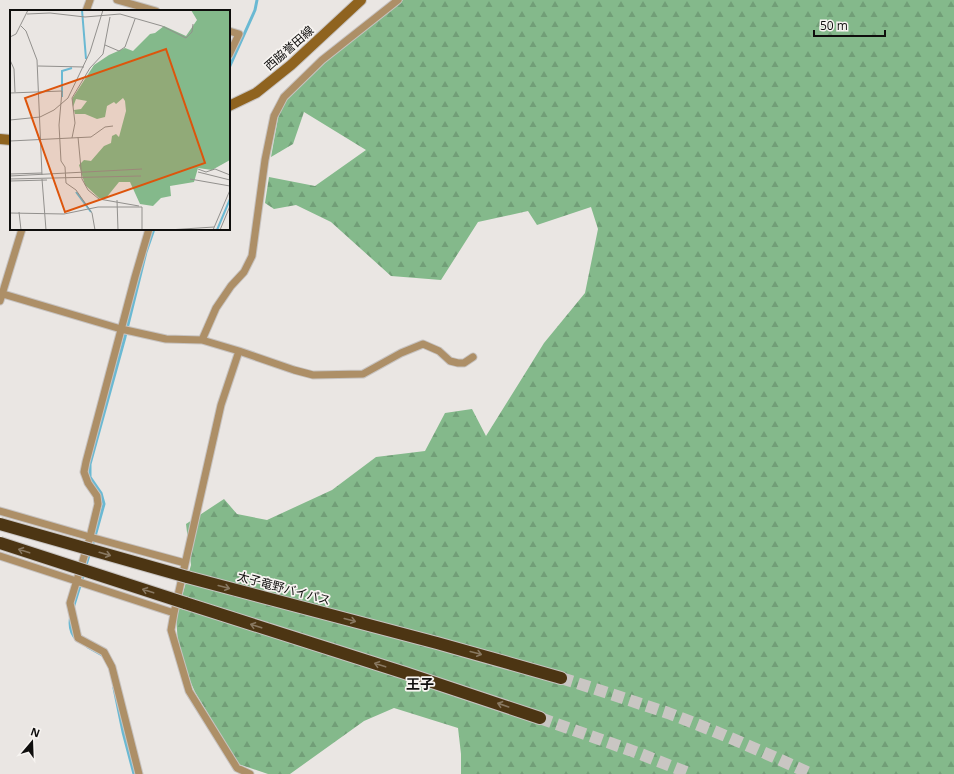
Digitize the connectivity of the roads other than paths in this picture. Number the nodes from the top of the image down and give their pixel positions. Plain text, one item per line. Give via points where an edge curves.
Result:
1 (90, 0) edge
2 (117, 0) edge
3 (360, 0) edge
4 (398, 0) edge
5 (86, 10) edge
6 (152, 10) edge
7 (230, 31) edge
8 (230, 53) edge
9 (230, 105) edge
10 (0, 139) edge
11 (10, 140) edge
12 (22, 230) edge
13 (149, 230) edge
14 (1, 296) edge
15 (121, 329) junction
16 (202, 340) junction
17 (238, 351) junction
18 (473, 357) dead end
19 (0, 511) edge
20 (0, 524) edge
21 (90, 537) junction
22 (0, 543) edge
23 (0, 556) edge
24 (185, 563) junction
25 (76, 580) junction
26 (174, 613) junction
27 (561, 678) tunnel mouth
28 (540, 718) tunnel mouth
29 (139, 774) edge
30 (250, 774) edge

1 - 5 street
2 - 6 street
3 - 9 main road, 西脇誉田線 via 292,65 256,92
4 - 16 street via 322,60 284,97 274,116 265,160 252,256 244,272 216,308
7 - 8 street via 239,34
10 - 11 main road
12 - 14 street
13 - 15 street
14 - 15 street
15 - 16 street via 166,339
15 - 21 street via 84,472 97,496 98,504
16 - 17 street
17 - 18 street via 313,375 363,374 423,344 439,351 450,361 464,363
17 - 24 street via 222,405
19 - 21 street
20 -> 27 highway, 太子竜野バイパス, bridge
21 - 24 street
21 - 25 street
28 -> 22 highway, bridge
23 - 25 street
24 - 26 street
25 - 26 street
25 - 29 street via 70,603 78,638 104,652 112,667
26 - 30 street via 171,630 189,691 237,768

